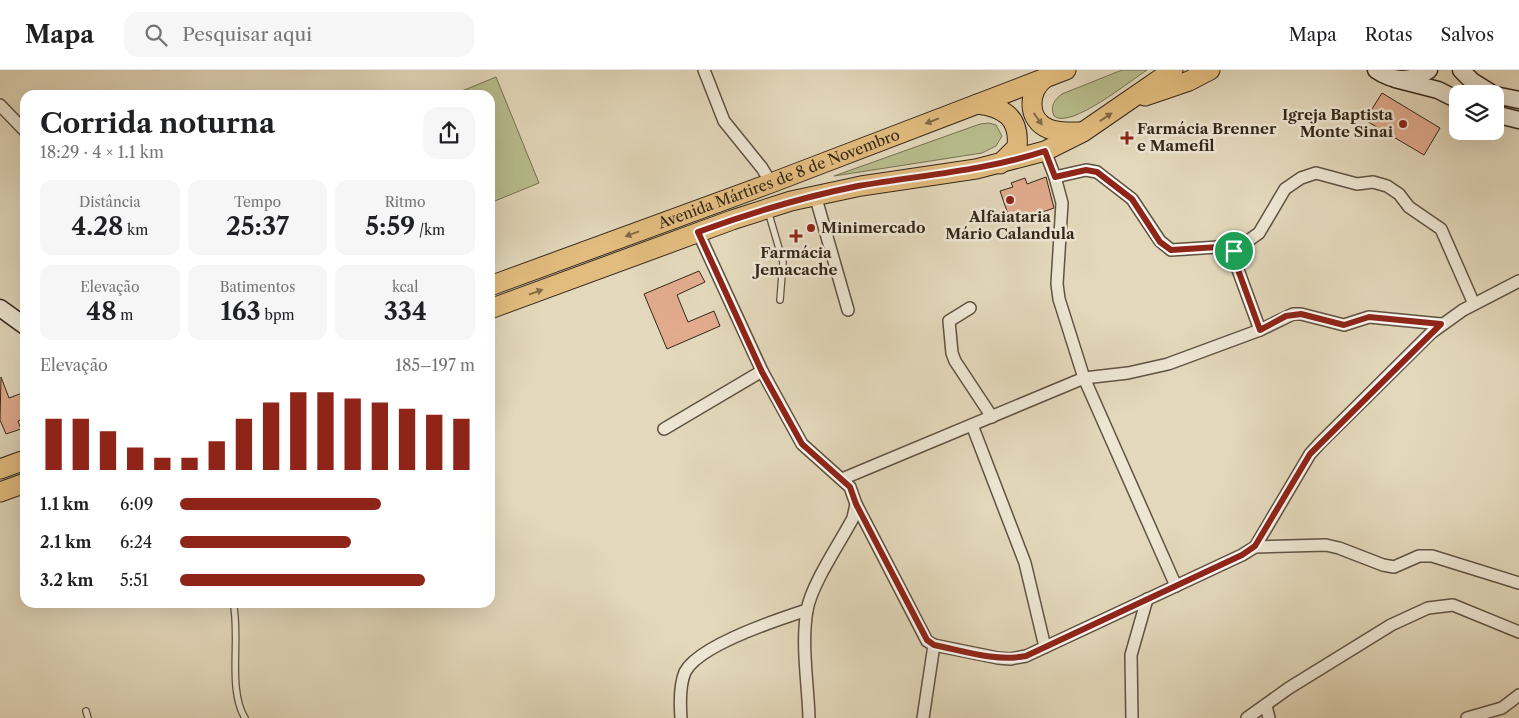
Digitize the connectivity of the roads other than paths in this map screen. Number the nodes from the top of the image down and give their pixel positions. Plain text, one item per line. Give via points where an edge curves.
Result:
1 (704, 70) edge
2 (1066, 70) edge
3 (1173, 70) edge
4 (1210, 70) edge
5 (1376, 70) edge
6 (1429, 70) edge
7 (1461, 70) edge
8 (1045, 78) junction
9 (1395, 79) junction
10 (1478, 85) edge
11 (1449, 96) edge
12 (1504, 96) edge
13 (1519, 100) edge
14 (1130, 101) junction
15 (0, 104) edge
16 (977, 104) junction
17 (1504, 116) edge
18 (1519, 120) edge
19 (20, 126) edge
20 (1083, 132) junction
21 (1045, 151) junction
22 (1000, 164) junction
23 (1055, 177) junction
24 (771, 183) junction
25 (815, 195) junction
26 (767, 209) junction
27 (698, 232) junction
28 (1234, 251) junction
29 (1519, 281) edge
30 (495, 284) edge
31 (780, 300) dead end
32 (1474, 304) junction
33 (495, 307) edge
34 (0, 308) edge
35 (970, 308) dead end
36 (848, 310) dead end
37 (20, 322) edge
38 (1441, 324) junction
39 (1260, 330) junction
40 (762, 372) junction
41 (1084, 378) junction
42 (992, 417) junction
43 (972, 425) junction
44 (664, 430) dead end
45 (20, 462) edge
46 (0, 469) edge
47 (842, 480) junction
48 (20, 485) edge
49 (0, 492) edge
50 (856, 504) junction
51 (1255, 546) junction
52 (1519, 583) edge
53 (1176, 586) junction
54 (1147, 599) junction
55 (233, 608) edge
56 (807, 610) junction
57 (1519, 632) edge
58 (934, 645) junction
59 (1045, 647) junction
60 (1519, 695) edge
61 (1266, 706) junction
62 (86, 711) dead end
63 (88, 718) edge
64 (245, 718) edge
65 (681, 718) edge
66 (809, 718) edge
67 (923, 718) edge
68 (1132, 718) edge
69 (1247, 718) edge
70 (1269, 718) edge
71 (1467, 718) edge

1 - 24 street via 724,121
2 - 8 main road, Avenida Mártires de 8 de Novembro
3 - 14 main road, Avenida Mártires de 8 de Novembro
4 - 14 main road
5 - 9 street
6 - 9 street via 1412,78
7 - 10 street
8 - 16 main road, Avenida Mártires de 8 de Novembro
8 -> 20 main road via 1036,84 1032,94 1037,119 1052,130
9 - 11 street
12 - 13 street
20 -> 14 main road, Avenida Mártires de 8 de Novembro
15 - 19 street
16 - 22 main road via 1001,110 1016,127 1017,147
16 -> 24 main road, Avenida Mártires de 8 de Novembro
17 - 18 street
20 - 21 main road, Avenida Mártires de 8 de Novembro
21 - 22 main road, Avenida Mártires de 8 de Novembro
21 - 23 street
22 - 25 main road, Avenida Mártires de 8 de Novembro
23 - 28 street via 1086,170 1097,172 1132,199 1160,242 1171,250 1218,247
23 - 41 street via 1062,202 1059,299
24 -> 30 main road, Avenida Mártires de 8 de Novembro
25 - 26 main road, Avenida Mártires de 8 de Novembro
25 - 36 street
26 - 27 main road, Avenida Mártires de 8 de Novembro
26 - 31 lane via 782,262
33 -> 27 main road, Avenida Mártires de 8 de Novembro
27 - 40 street
28 - 32 street via 1259,233 1285,188 1301,178 1316,173 1357,184 1372,182 1399,194 1410,207 1441,229
28 - 39 street
29 - 32 street
32 - 38 street
34 - 37 street
35 - 42 street via 949,321 952,353
38 - 39 street via 1369,317 1344,325 1301,314 1286,316
38 - 51 street via 1310,454
39 - 41 street via 1168,364
40 - 44 street
40 - 47 street via 802,444
41 - 42 street
41 - 53 street
42 - 43 street
43 - 47 street
43 - 59 street via 1025,563
45 - 46 main road
47 - 50 street via 850,487
48 - 49 main road
50 - 56 street via 853,518 813,591
50 - 58 street via 920,630
51 - 52 street via 1326,545 1394,567 1419,556 1432,556
51 - 53 street
53 - 54 street
54 - 59 street
54 - 68 street via 1131,655
55 - 64 lane via 237,683 240,711
56 - 65 street via 763,625 705,653 685,673
56 - 66 street
57 - 61 street via 1453,606 1428,608 1391,626 1289,688
58 - 59 street via 1010,659
58 - 67 street
60 - 71 street via 1502,708
61 - 69 street
61 - 70 street
62 - 63 lane

